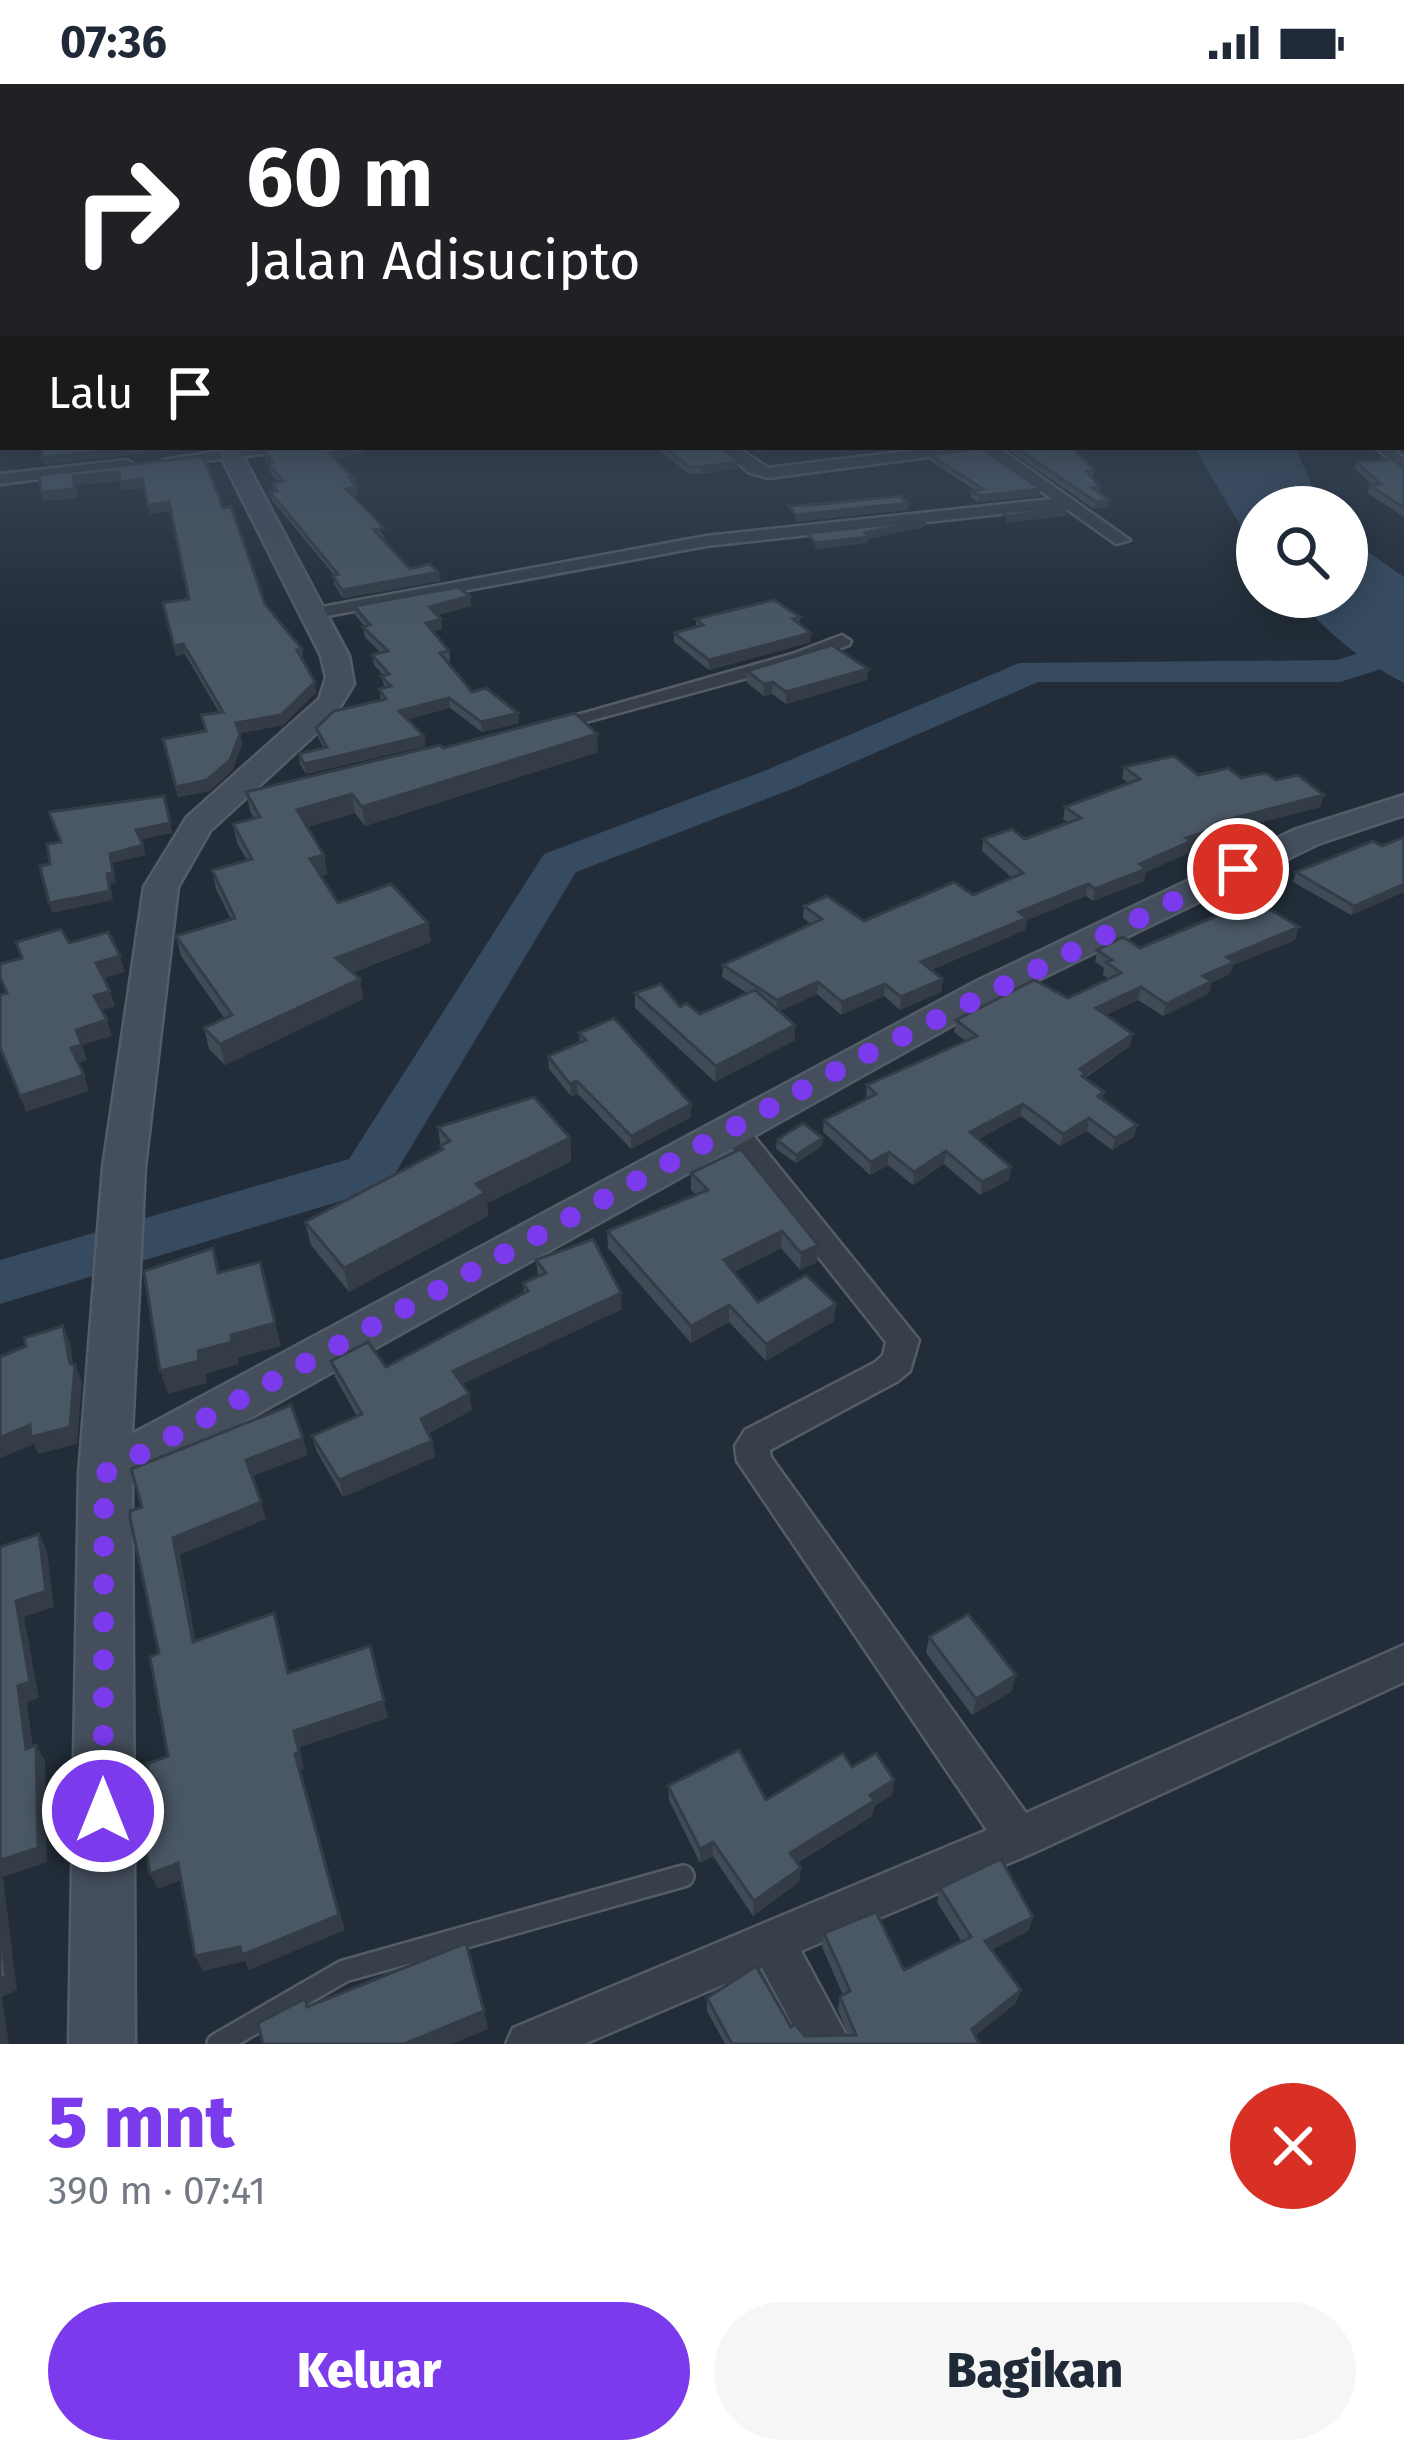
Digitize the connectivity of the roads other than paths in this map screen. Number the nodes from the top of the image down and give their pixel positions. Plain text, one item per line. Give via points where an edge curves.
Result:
1 (219, 451) edge
2 (229, 451) edge
3 (733, 451) edge
4 (941, 451) edge
5 (994, 451) edge
6 (162, 461) edge
7 (139, 464) edge
8 (0, 479) edge
9 (1067, 502) junction
10 (1122, 541) dead end
11 (311, 614) junction
12 (842, 641) dead end
13 (528, 732) edge
14 (259, 797) edge
15 (1404, 805) edge
16 (214, 808) junction
17 (734, 1130) junction
18 (104, 1474) junction
19 (1404, 1663) edge
20 (1018, 1838) junction
21 (683, 1876) dead end
22 (771, 1941) junction
23 (102, 2044) edge
24 (218, 2044) edge
25 (529, 2044) edge
26 (828, 2044) edge

1 - 6 street
2 - 11 main road
3 - 4 street via 768,473
5 - 9 street
7 - 8 street
9 - 10 street
9 - 11 street via 765,532
11 - 16 main road via 341,669 333,700
12 - 13 street
14 - 16 street
15 - 17 main road via 1306,837 1169,902
16 - 18 main road via 171,858 161,887 124,1167
17 - 18 main road
17 - 20 street via 903,1340 886,1372 757,1440 754,1461
18 - 23 main road
19 - 20 street
20 - 22 street
21 - 24 lane via 344,1971
22 - 25 street
22 - 26 street

